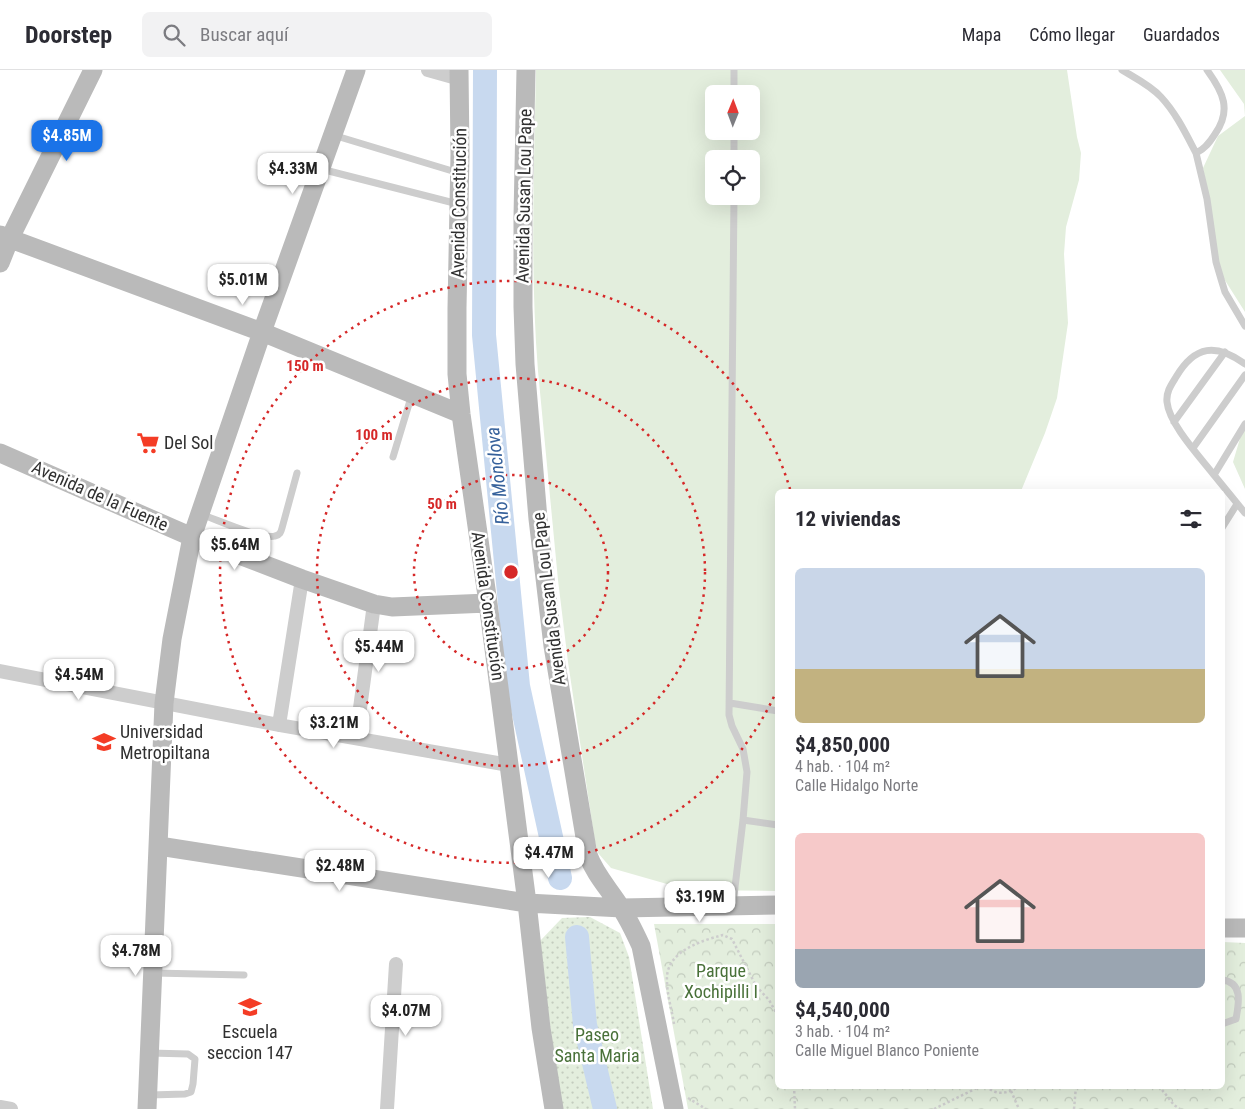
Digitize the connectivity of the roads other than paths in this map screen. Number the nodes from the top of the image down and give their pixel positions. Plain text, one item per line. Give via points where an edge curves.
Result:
1 (93, 70) edge
2 (356, 70) edge
3 (428, 70) edge
4 (526, 70) edge
5 (734, 70) edge
6 (1122, 70) edge
7 (1207, 70) edge
8 (459, 74) edge
9 (734, 85) edge
10 (332, 135) junction
11 (1196, 154) junction
12 (320, 169) junction
13 (459, 173) junction
14 (459, 204) junction
15 (734, 205) edge
16 (5, 237) edge
17 (0, 263) edge
18 (1245, 326) edge
19 (262, 332) junction
20 (1225, 352) junction
21 (1245, 364) edge
22 (1245, 375) edge
23 (413, 394) junction
24 (461, 414) junction
25 (1174, 422) junction
26 (1245, 424) edge
27 (1193, 448) junction
28 (0, 453) edge
29 (393, 457) dead end
30 (297, 473) dead end
31 (1214, 476) junction
32 (1225, 489) edge
33 (1225, 489) edge
34 (1237, 504) junction
35 (1245, 513) edge
36 (200, 514) junction
37 (1225, 523) edge
38 (192, 537) junction
39 (302, 579) junction
40 (488, 603) junction
41 (374, 604) junction
42 (0, 671) edge
43 (164, 703) junction
44 (730, 703) junction
45 (775, 710) edge
46 (279, 725) junction
47 (356, 738) junction
48 (509, 765) junction
49 (744, 820) junction
50 (775, 825) edge
51 (159, 846) junction
52 (523, 873) junction
53 (527, 903) junction
54 (557, 905) junction
55 (775, 905) edge
56 (733, 906) junction
57 (622, 908) junction
58 (1225, 928) edge
59 (1245, 928) edge
60 (530, 934) junction
61 (396, 964) dead end
62 (153, 973) junction
63 (244, 974) dead end
64 (1225, 980) edge
65 (1225, 1023) edge
66 (150, 1053) junction
67 (148, 1102) edge
68 (0, 1108) edge
69 (11, 1109) edge
70 (387, 1109) edge
71 (554, 1109) edge
72 (674, 1109) edge

1 - 16 street
2 - 10 street
3 - 8 street
4 - 57 street, Avenida Susan Lou Pape via 524,345 550,626 588,855 594,870
5 - 9 lane
6 - 11 lane via 1160,96 1176,116
7 - 11 lane via 1222,95 1224,119 1209,144
8 - 13 street, Avenida Constitución
10 - 12 street
10 - 13 lane
11 - 18 lane via 1207,199 1216,262 1225,292
12 - 14 lane
12 - 19 street
13 - 14 street, Avenida Constitución
14 - 24 street, Avenida Constitución via 457,364
15 - 44 lane
16 - 17 street
16 - 19 street
19 - 23 street
19 - 36 street
20 - 21 lane
20 - 25 lane
20 - 25 lane via 1201,352 1180,370 1170,388 1167,403
22 - 27 lane
23 - 24 street
23 - 29 lane
24 - 40 street, Avenida Constitución
25 - 27 lane
26 - 31 lane
27 - 31 lane
28 - 38 street, Avenida de la Fuente
30 - 36 lane via 282,528 276,536 258,535
31 - 33 lane
32 - 34 lane
34 - 35 lane
34 - 37 lane
36 - 38 street
38 - 39 street, Avenida de la Fuente
38 - 43 street via 172,638
39 - 41 street, Avenida de la Fuente
39 - 46 street
40 - 41 street, Avenida de la Fuente via 392,607
40 - 48 street, Avenida Constitución
41 - 47 street
42 - 43 street
43 - 46 street
43 - 51 street
44 - 45 lane
44 - 49 lane via 732,726 746,760
46 - 47 street
47 - 48 street
48 - 52 street, Avenida Constitución
49 - 50 lane
49 - 56 lane
51 - 53 street
51 - 62 street
52 - 53 street, Avenida Constitución
52 - 54 street via 542,896
53 - 54 street
53 - 60 street, Avenida Constitución
54 - 57 street
54 - 60 street via 545,911
55 - 56 street
56 - 57 street
57 - 72 street, Avenida Susan Lou Pape via 640,946
58 - 59 street
60 - 71 street, Avenida Constitución
61 - 70 street
62 - 63 lane
62 - 66 street
64 - 65 lane via 1230,981 1238,991 1236,1019
66 - 67 street
66 - 67 lane via 188,1054 195,1059 191,1092
68 - 69 street

